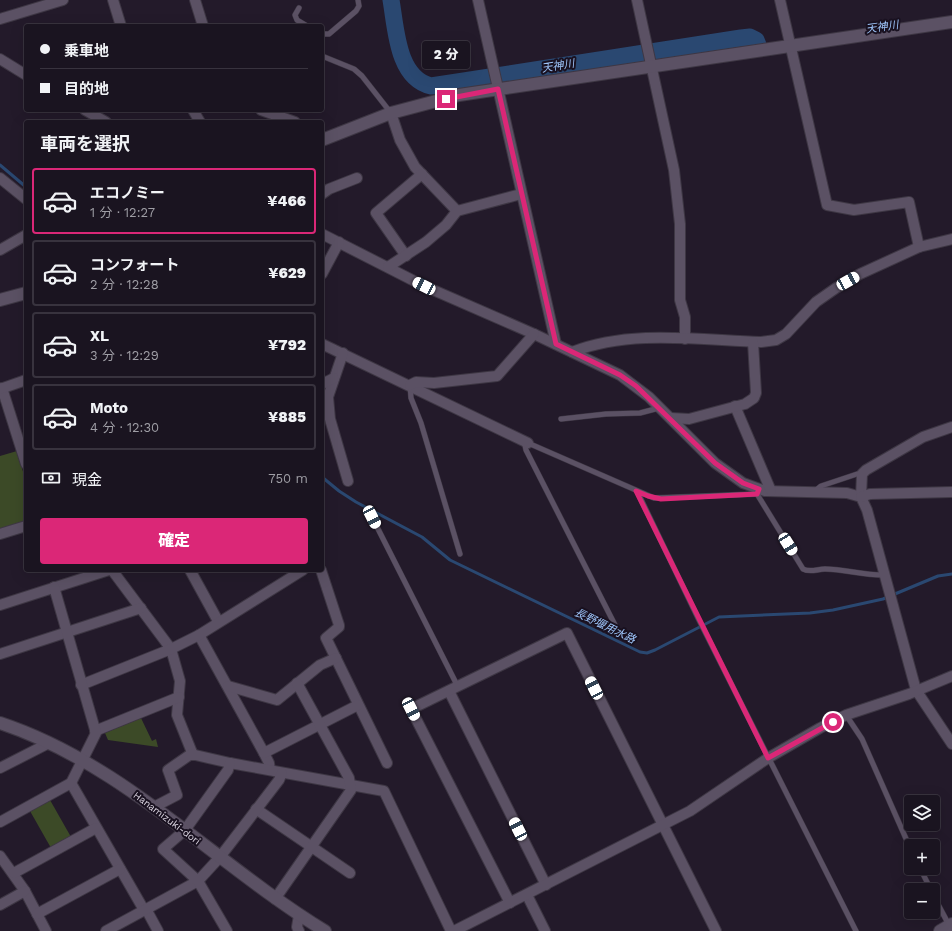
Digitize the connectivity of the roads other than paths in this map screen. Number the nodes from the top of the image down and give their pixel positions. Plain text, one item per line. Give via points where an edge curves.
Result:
1 (63, 0) edge
2 (113, 0) edge
3 (195, 0) edge
4 (358, 0) edge
5 (478, 0) edge
6 (637, 0) edge
7 (780, 0) edge
8 (47, 2) edge
9 (299, 8) dead end
10 (0, 19) edge
11 (952, 22) edge
12 (120, 24) edge
13 (202, 24) edge
14 (304, 24) edge
15 (324, 34) edge
16 (790, 46) junction
17 (324, 57) edge
18 (0, 59) edge
19 (651, 63) junction
20 (24, 74) edge
21 (497, 87) junction
22 (88, 112) edge
23 (267, 112) edge
24 (390, 113) junction
25 (102, 120) edge
26 (289, 120) edge
27 (325, 136) edge
28 (422, 174) junction
29 (0, 178) edge
30 (357, 178) dead end
31 (324, 192) edge
32 (521, 194) junction
33 (24, 196) edge
34 (457, 211) junction
35 (324, 235) edge
36 (24, 236) edge
37 (952, 239) edge
38 (339, 242) junction
39 (918, 247) junction
40 (0, 250) edge
41 (406, 256) junction
42 (325, 263) edge
43 (388, 267) junction
44 (24, 294) edge
45 (0, 300) edge
46 (534, 334) junction
47 (686, 339) junction
48 (753, 342) junction
49 (556, 344) junction
50 (324, 345) edge
51 (572, 352) junction
52 (343, 354) junction
53 (334, 378) junction
54 (24, 381) edge
55 (324, 383) edge
56 (410, 385) junction
57 (1, 388) edge
58 (735, 406) junction
59 (659, 408) junction
60 (671, 418) junction
61 (561, 419) dead end
62 (952, 427) edge
63 (526, 442) junction
64 (24, 453) edge
65 (862, 474) junction
66 (348, 481) dead end
67 (636, 491) junction
68 (758, 491) junction
69 (771, 491) junction
70 (814, 492) junction
71 (952, 492) edge
72 (861, 497) junction
73 (372, 517) dead end
74 (24, 527) edge
75 (0, 534) edge
76 (460, 554) dead end
77 (103, 572) edge
78 (114, 572) edge
79 (191, 572) edge
80 (300, 572) edge
81 (321, 572) edge
82 (885, 575) junction
83 (54, 587) junction
84 (0, 605) edge
85 (141, 608) junction
86 (218, 621) junction
87 (616, 632) dead end
88 (66, 633) junction
89 (199, 635) junction
90 (171, 649) junction
91 (0, 654) edge
92 (336, 658) junction
93 (952, 676) edge
94 (297, 683) junction
95 (82, 685) junction
96 (228, 686) junction
97 (453, 689) junction
98 (916, 690) junction
99 (179, 698) junction
100 (358, 705) junction
101 (846, 715) junction
102 (0, 723) edge
103 (320, 724) junction
104 (95, 731) junction
105 (49, 743) junction
106 (952, 744) edge
107 (264, 753) junction
108 (193, 755) junction
109 (768, 758) junction
110 (82, 760) junction
111 (230, 763) junction
112 (387, 763) dead end
113 (0, 768) edge
114 (270, 770) junction
115 (282, 773) junction
116 (71, 783) junction
117 (351, 785) junction
118 (154, 807) junction
119 (256, 809) junction
120 (0, 822) edge
121 (663, 825) junction
122 (96, 828) junction
123 (184, 830) junction
124 (906, 839) edge
125 (312, 846) junction
126 (0, 856) edge
127 (220, 857) junction
128 (120, 869) junction
129 (14, 873) junction
130 (350, 873) dead end
131 (198, 881) junction
132 (546, 885) junction
133 (25, 891) junction
134 (527, 895) junction
135 (275, 899) junction
136 (510, 903) junction
137 (0, 905) edge
138 (145, 910) junction
139 (940, 911) edge
140 (37, 914) junction
141 (296, 926) edge
142 (947, 927) edge
143 (46, 931) edge
144 (106, 931) edge
145 (158, 931) edge
146 (227, 931) edge
147 (325, 931) edge
148 (452, 931) edge
149 (545, 931) edge
150 (716, 931) edge
151 (856, 931) edge

1 - 8 street
2 - 12 street
3 - 13 street
4 - 15 lane via 359,6 356,11 329,34
5 - 21 street
6 - 19 street
7 - 16 street
8 - 10 street
9 - 14 lane via 295,15 297,20
11 - 16 street
16 - 19 street
16 - 39 street via 827,205 854,210 909,202
17 - 24 lane via 354,69
18 - 20 street
19 - 21 street
19 - 47 street via 674,170 680,224 680,300 685,317
21 - 24 street
21 - 32 street
22 - 25 street
23 - 26 street
24 - 27 street
24 - 28 street via 406,151
28 - 34 street
28 - 41 street via 376,213
29 - 33 street
30 - 31 street
32 - 34 street
32 - 49 street
34 - 41 street via 446,225
35 - 38 street
36 - 40 street
37 - 39 street
38 - 42 street
38 - 43 street
39 - 48 street via 836,288 816,302 786,334 776,340
41 - 43 street
43 - 46 street via 424,286
44 - 45 street
46 - 49 street
46 - 56 street via 497,376 434,383 416,382
47 - 48 street
47 - 51 street via 655,337 600,343
48 - 58 street via 756,393 754,398 745,404
49 - 51 street
50 - 52 street
51 - 59 street via 620,375
52 - 53 street
52 - 56 street
53 - 55 street
53 - 66 street via 328,397 330,419
54 - 57 street
56 - 63 street
56 - 76 lane via 411,398 421,422
57 - 64 street
58 - 60 street via 689,419
58 - 69 street
59 - 60 street
59 - 61 lane via 640,413 622,412
60 - 68 street via 729,475
62 - 65 street via 923,437
63 - 67 lane
63 - 87 lane via 526,450 615,625
65 - 70 lane via 821,486
65 - 72 street
67 - 68 lane via 661,499
67 - 109 lane
68 - 69 street
68 - 82 lane via 803,569
69 - 70 street
70 - 72 street via 847,493
71 - 72 street via 870,494
72 - 82 street
73 - 97 lane
74 - 75 street
77 - 83 street
78 - 85 street
79 - 86 street
80 - 86 street
81 - 92 street via 339,625 339,628 326,638
82 - 98 street
83 - 84 street
83 - 88 street
85 - 88 street
85 - 90 street
86 - 89 street
88 - 91 street
88 - 95 street
89 - 90 street
89 - 96 street
90 - 95 street
90 - 99 street via 180,681
92 - 94 street via 320,665
92 - 100 street
93 - 98 street
94 - 96 street via 276,700
94 - 103 street
95 - 104 street
96 - 107 street
97 - 121 street via 566,633
97 - 132 street
97 - 136 street via 411,709
98 - 101 street
98 - 106 street
99 - 104 street
99 - 108 street via 177,715
100 - 103 street
100 - 112 street
101 - 109 street
101 - 124 lane via 862,740
102 - 105 street, Hanamizuki-dori
103 - 107 street
103 - 117 street
104 - 110 street
105 - 110 street, Hanamizuki-dori
105 - 113 street
107 - 114 street
108 - 111 street
108 - 118 street via 168,770 177,795
109 - 121 street via 690,811
109 - 151 lane
110 - 116 street
110 - 118 street, Hanamizuki-dori
111 - 114 street
111 - 123 street via 228,770
114 - 115 street
115 - 117 street
115 - 119 street
116 - 120 street
116 - 122 street
117 - 125 street via 350,793
117 - 148 street via 384,791
118 - 123 street, Hanamizuki-dori
119 - 125 street
119 - 127 street
121 - 132 street
121 - 150 street
122 - 128 street
122 - 129 street
123 - 127 street, Hanamizuki-dori
123 - 131 street via 163,849
125 - 130 street
125 - 135 street
126 - 129 street
127 - 131 street
127 - 135 street, Hanamizuki-dori
128 - 138 street
128 - 140 street
129 - 133 street
131 - 138 street
131 - 146 street
132 - 134 street
133 - 137 street
133 - 140 street
134 - 136 street
134 - 149 street
135 - 141 street, Hanamizuki-dori
136 - 148 street
138 - 144 street
138 - 145 street
139 - 142 lane
140 - 143 street
141 - 147 street, Hanamizuki-dori

